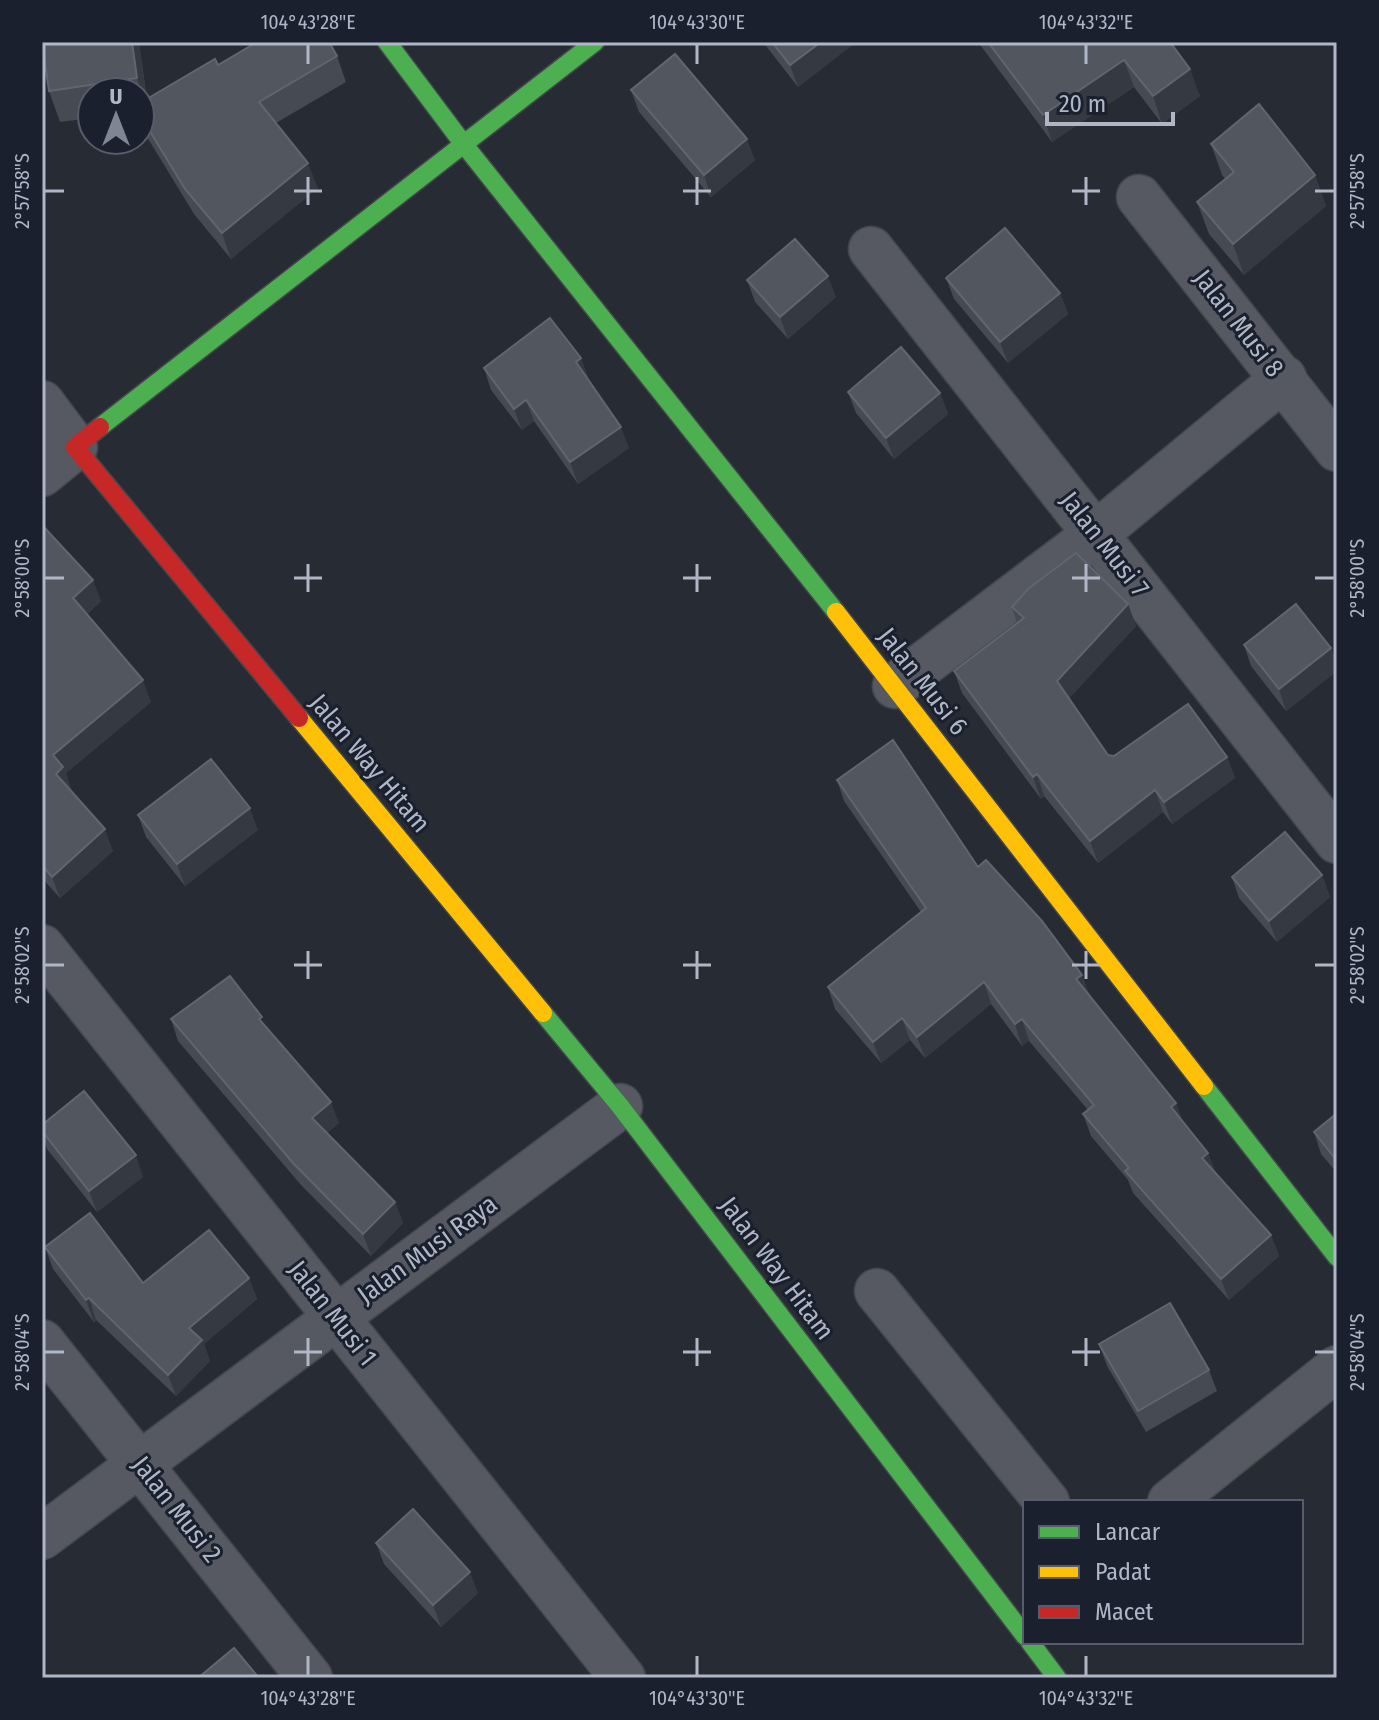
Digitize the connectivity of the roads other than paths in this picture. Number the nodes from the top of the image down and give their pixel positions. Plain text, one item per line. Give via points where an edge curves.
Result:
1 (387, 42) edge
2 (595, 42) edge
3 (462, 142) junction
4 (1139, 197) dead end
5 (871, 249) dead end
6 (1284, 378) junction
7 (42, 403) edge
8 (1337, 449) edge
9 (58, 461) edge
10 (1097, 533) junction
11 (895, 686) junction
12 (1337, 841) edge
13 (42, 947) edge
14 (620, 1106) junction
15 (1337, 1257) edge
16 (877, 1291) dead end
17 (336, 1317) junction
18 (42, 1342) edge
19 (1337, 1368) edge
20 (143, 1465) junction
21 (1045, 1500) edge
22 (1172, 1500) edge
23 (42, 1537) edge
24 (1023, 1629) edge
25 (1034, 1644) edge
26 (310, 1678) edge
27 (623, 1678) edge
28 (1057, 1678) edge

1 - 3 street, Jalan Musi 6
2 - 3 street
3 - 9 street
3 - 11 street, Jalan Musi 6
4 - 6 street, Jalan Musi 8
5 - 10 street, Jalan Musi 7
6 - 8 street, Jalan Musi 8
6 - 10 street
7 - 9 street
9 - 14 street, Jalan Way Hitam
10 - 11 street
10 - 12 street, Jalan Musi 7
11 - 15 street, Jalan Musi 6
13 - 17 street, Jalan Musi 1
14 - 17 street, Jalan Musi Raya
14 - 24 street, Jalan Way Hitam
16 - 21 street
17 - 20 street, Jalan Musi Raya
17 - 27 street, Jalan Musi 1
18 - 20 street, Jalan Musi 2
19 - 22 street
20 - 23 street, Jalan Musi Raya
20 - 26 street, Jalan Musi 2
25 - 28 street, Jalan Way Hitam

